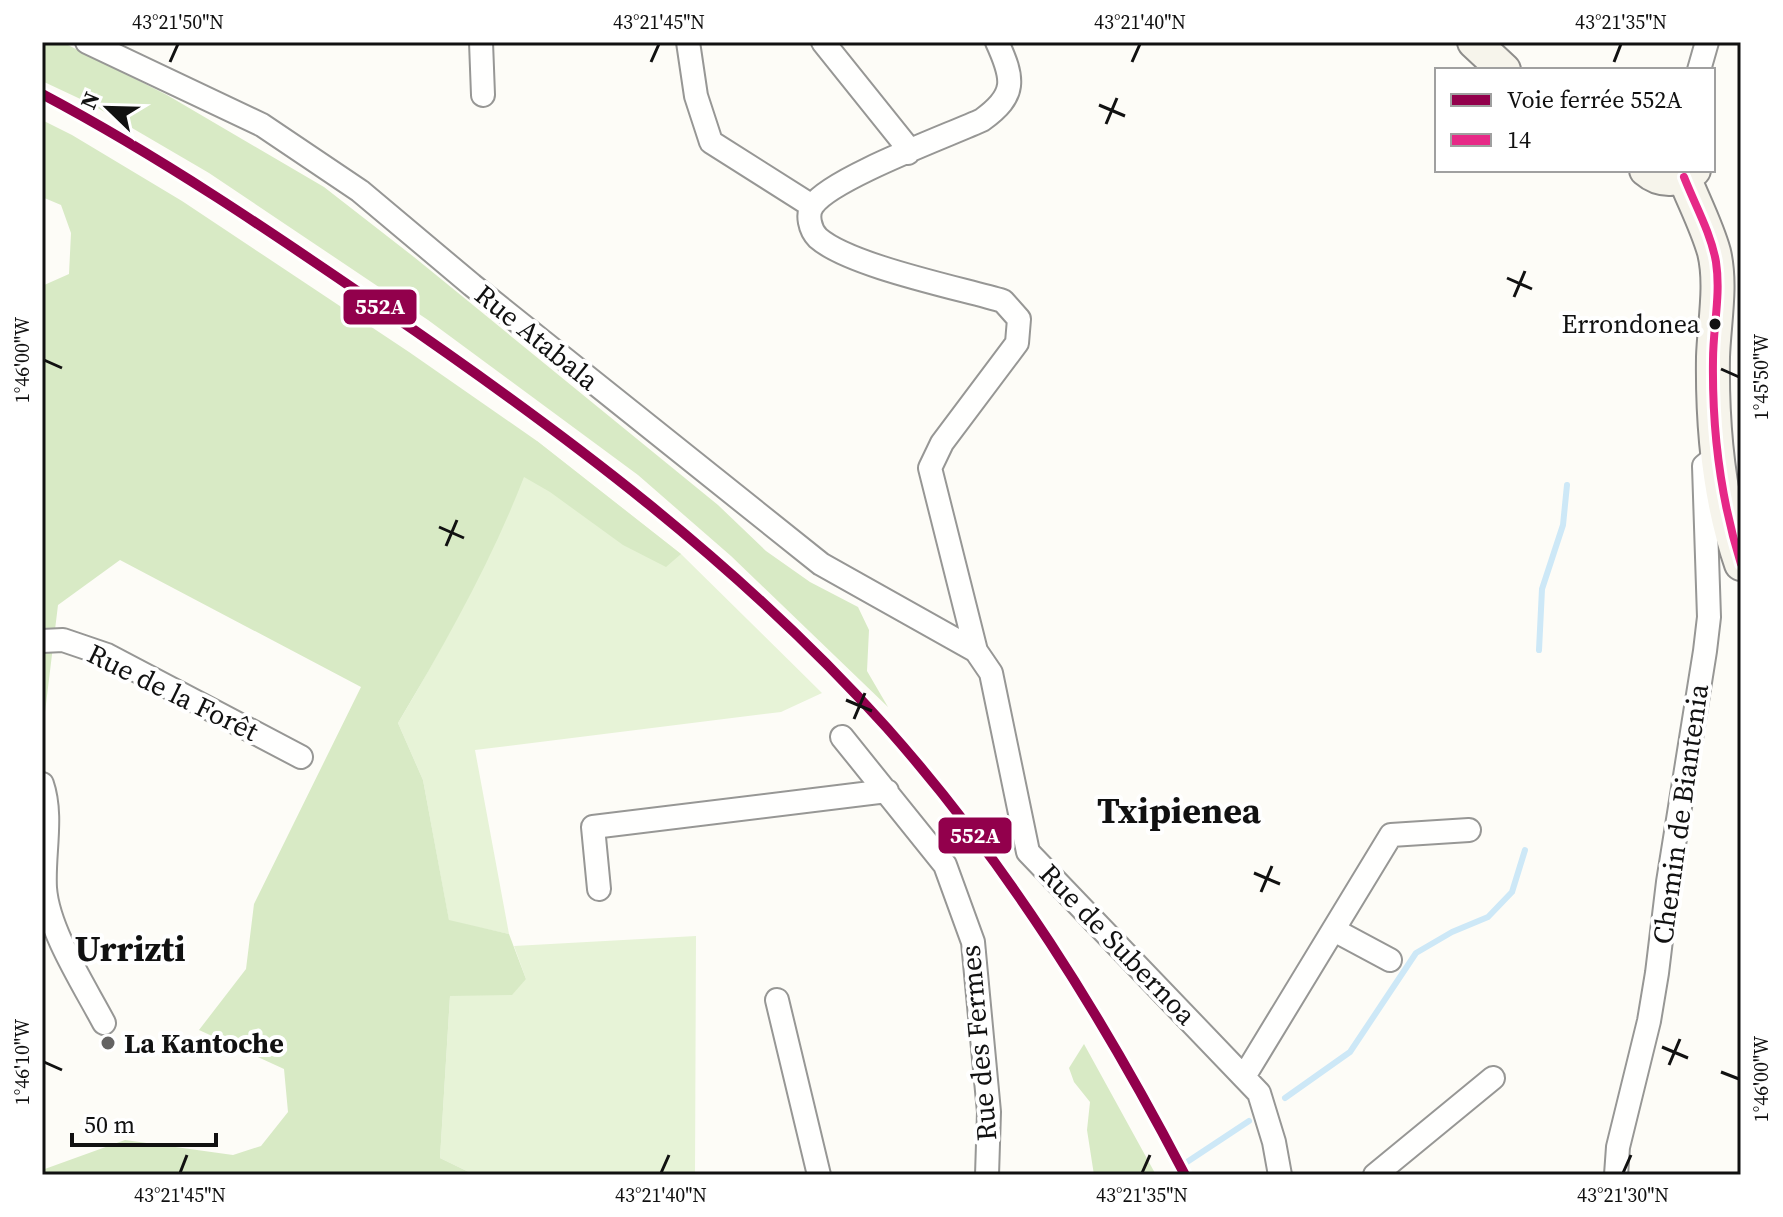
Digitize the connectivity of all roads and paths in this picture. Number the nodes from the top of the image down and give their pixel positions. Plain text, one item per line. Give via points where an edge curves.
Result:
1 (87, 42) edge
2 (481, 42) edge
3 (688, 42) edge
4 (823, 42) edge
5 (997, 42) edge
6 (1474, 42) edge
7 (1707, 42) edge
8 (1502, 68) edge
9 (1700, 68) edge
10 (483, 95) dead end
11 (908, 153) junction
12 (1648, 172) edge
13 (1689, 174) edge
14 (812, 206) junction
15 (1717, 455) junction
16 (1741, 564) edge
17 (42, 641) edge
18 (976, 651) junction
19 (842, 737) dead end
20 (301, 757) dead end
21 (42, 784) edge
22 (887, 791) junction
23 (1469, 830) dead end
24 (599, 889) dead end
25 (1334, 930) junction
26 (1390, 960) dead end
27 (777, 1000) dead end
28 (104, 1023) dead end
29 (1245, 1075) junction
30 (1493, 1078) dead end
31 (819, 1175) edge
32 (987, 1175) edge
33 (1280, 1175) edge
34 (1375, 1175) edge
35 (1616, 1175) edge

1 - 18 street, Rue Atabala via 262,125 360,191 821,564
2 - 10 street
3 - 14 street via 696,96 711,142
4 - 11 street
5 - 11 street via 1010,78 1009,94 998,108
6 - 8 main road
7 - 9 street
11 - 14 street via 838,184
12 - 13 main road via 1668,180
13 - 15 main road via 1714,254
14 - 18 street, Rue de Subernoa via 809,221 817,237 853,258 1003,301 1019,319 1017,343 942,443 930,468
15 - 16 main road
15 - 35 street, Chemin de Biantenia via 1704,466 1709,617 1705,651 1653,997
17 - 20 street, Rue de la Forêt via 63,640 107,655
18 - 29 street, Rue de Subernoa via 991,673 1028,852
19 - 22 street, Rue des Fermes
21 - 28 street via 48,908
22 - 24 street via 593,827
22 - 32 street, Rue des Fermes via 945,865 973,942 989,1112
23 - 25 street via 1391,835
25 - 26 street
25 - 29 street
27 - 31 street
29 - 33 street, Rue de Subernoa via 1259,1093
30 - 34 street

